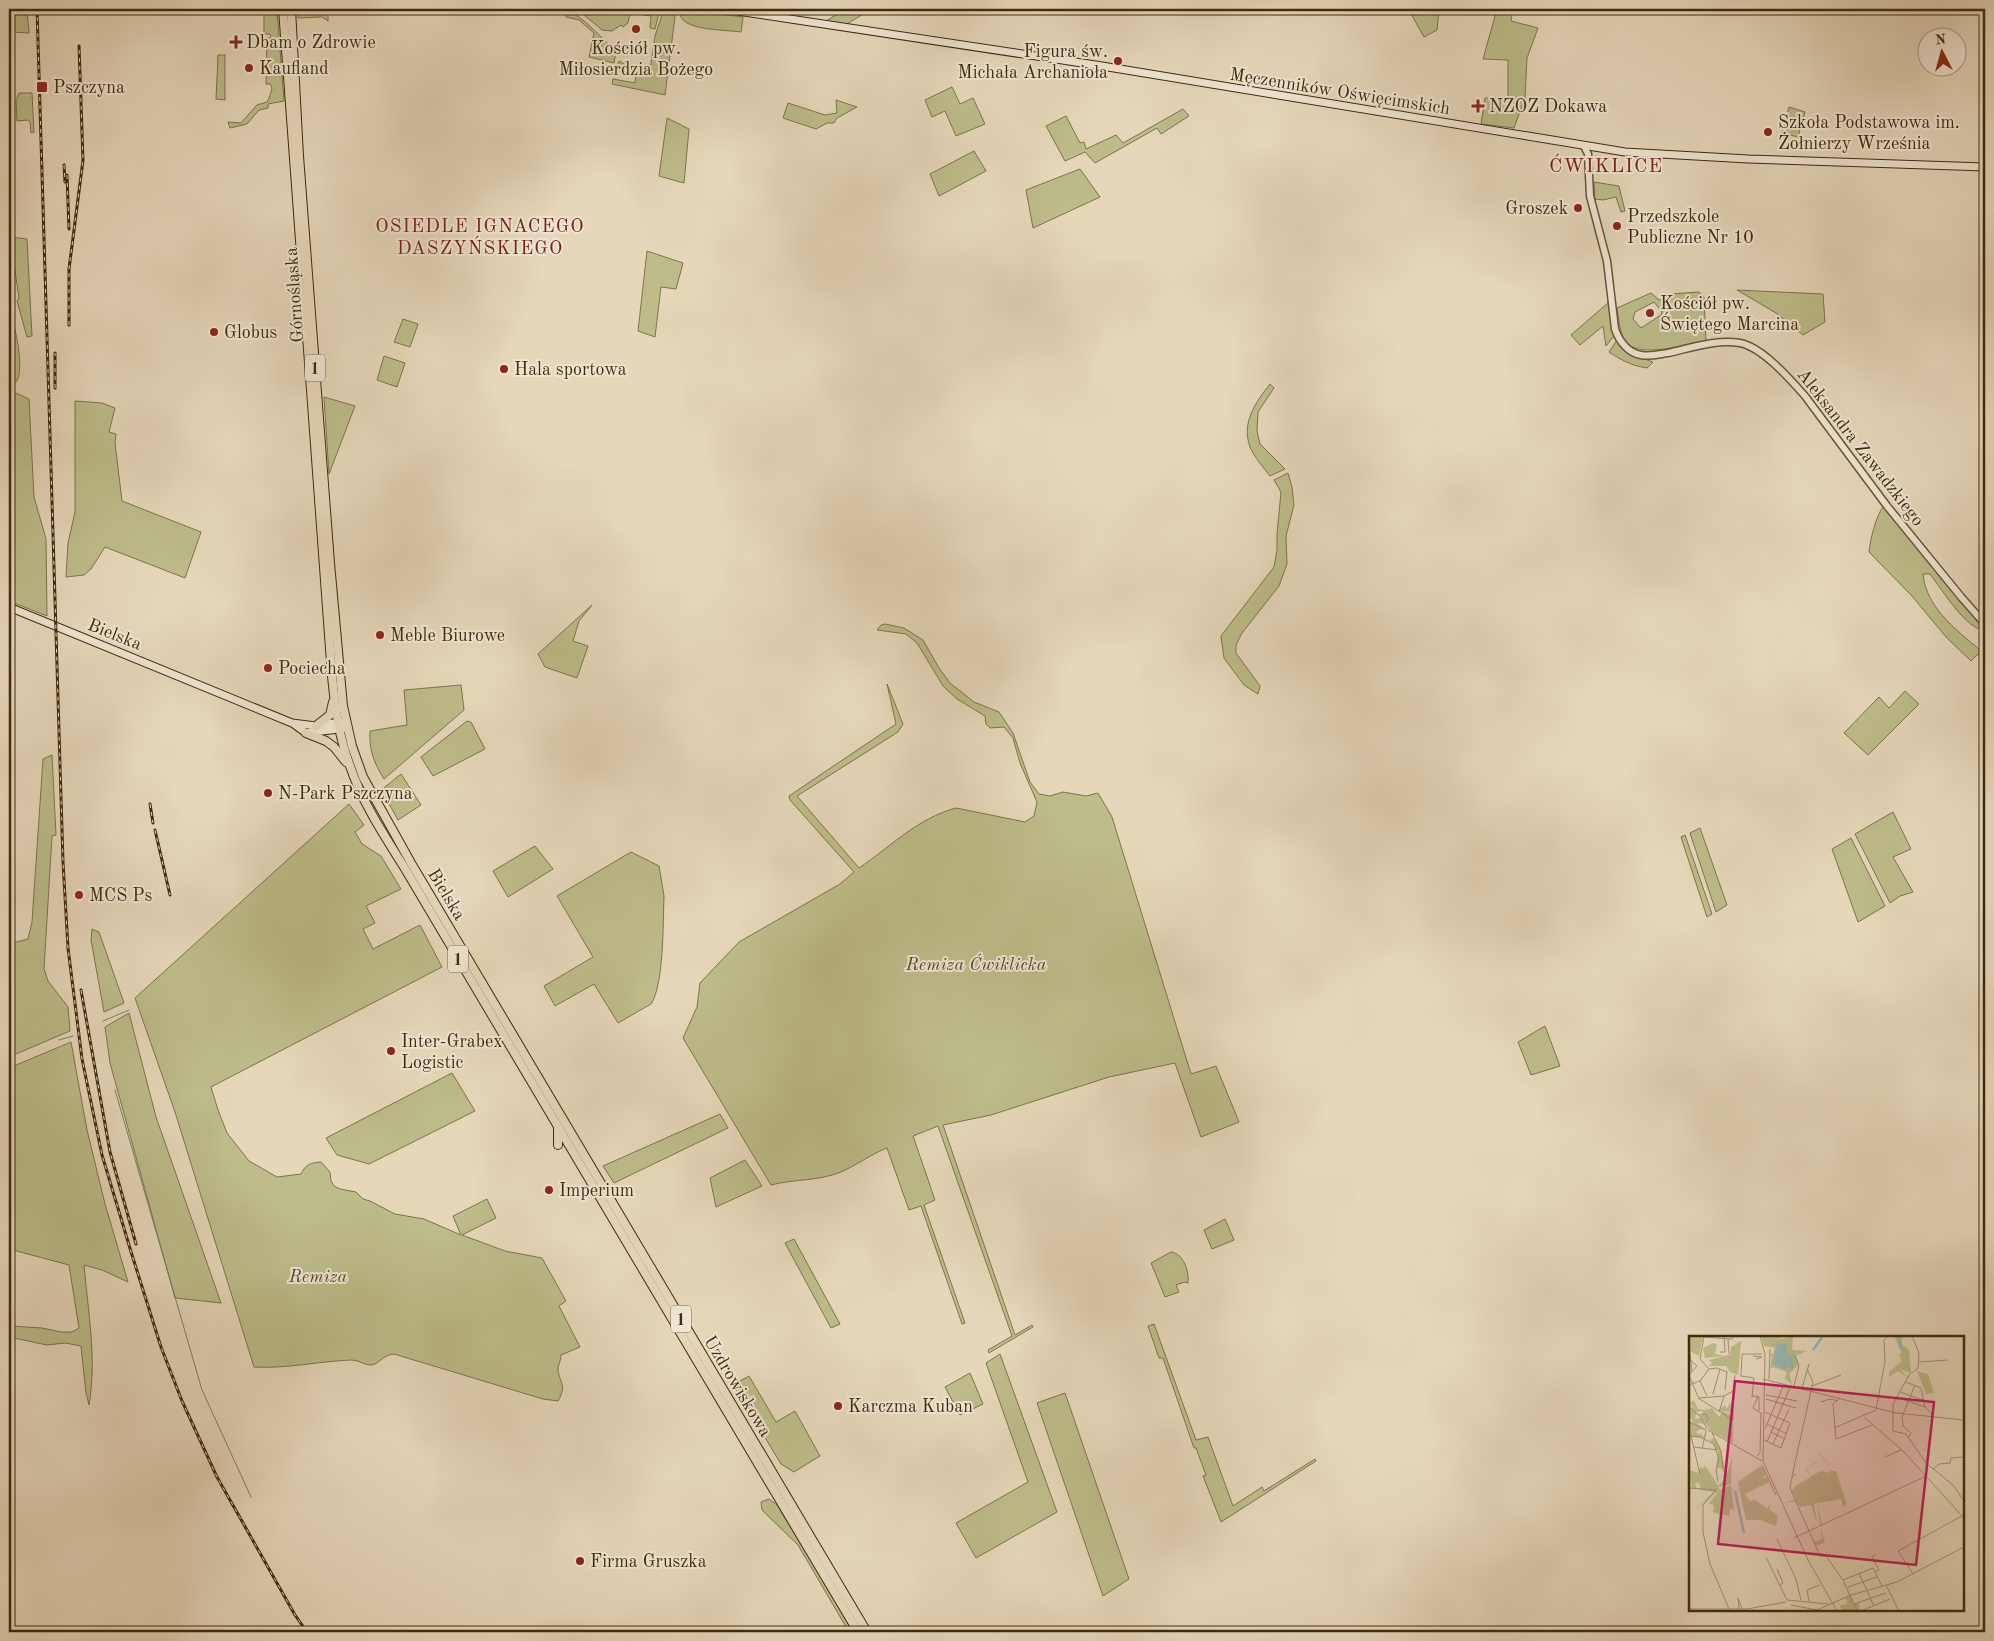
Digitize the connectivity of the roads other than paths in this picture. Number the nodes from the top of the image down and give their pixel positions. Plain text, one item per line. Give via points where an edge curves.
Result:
1 (283, 9) edge
2 (291, 9) edge
3 (724, 9) edge
4 (1584, 146) junction
5 (1985, 167) edge
6 (9, 607) edge
7 (1985, 624) edge
8 (334, 697) junction
9 (292, 723) junction
10 (343, 725) junction
11 (316, 726) junction
12 (306, 733) junction
13 (350, 768) junction
14 (558, 1128) junction
15 (558, 1145) dead end
16 (581, 1157) junction
17 (858, 1632) edge
18 (867, 1632) edge

1 - 8 main road, Górnośląska / 1
2 - 10 main road, Górnośląska / 1 via 297,129
3 - 4 main road, Męczenników Oświęcimskich via 1102,66
4 - 5 main road, Męczenników Oświęcimskich via 1657,154
4 - 7 street, Aleksandra Zawadzkiego via 1588,154 1592,208 1607,261 1615,329 1625,346 1642,356 1725,342 1752,347 1805,396 1888,506
6 - 9 main road, Bielska
8 - 10 main road, Górnośląska / 1
8 - 11 main road via 330,715
9 - 11 main road, Bielska
9 - 12 main road, Bielska
10 - 11 main road, Bielska
10 - 12 main road
10 - 13 main road, Bielska / 1
10 - 16 main road, Bielska / 1 via 358,766 381,812
12 - 13 main road via 334,747
13 - 14 main road, Bielska / 1 via 377,823
14 - 15 main road
14 - 16 main road, Bielska / 1
16 - 17 main road, Uzdrowiskowa / 1 via 719,1399
16 - 18 main road, Uzdrowiskowa / 1

